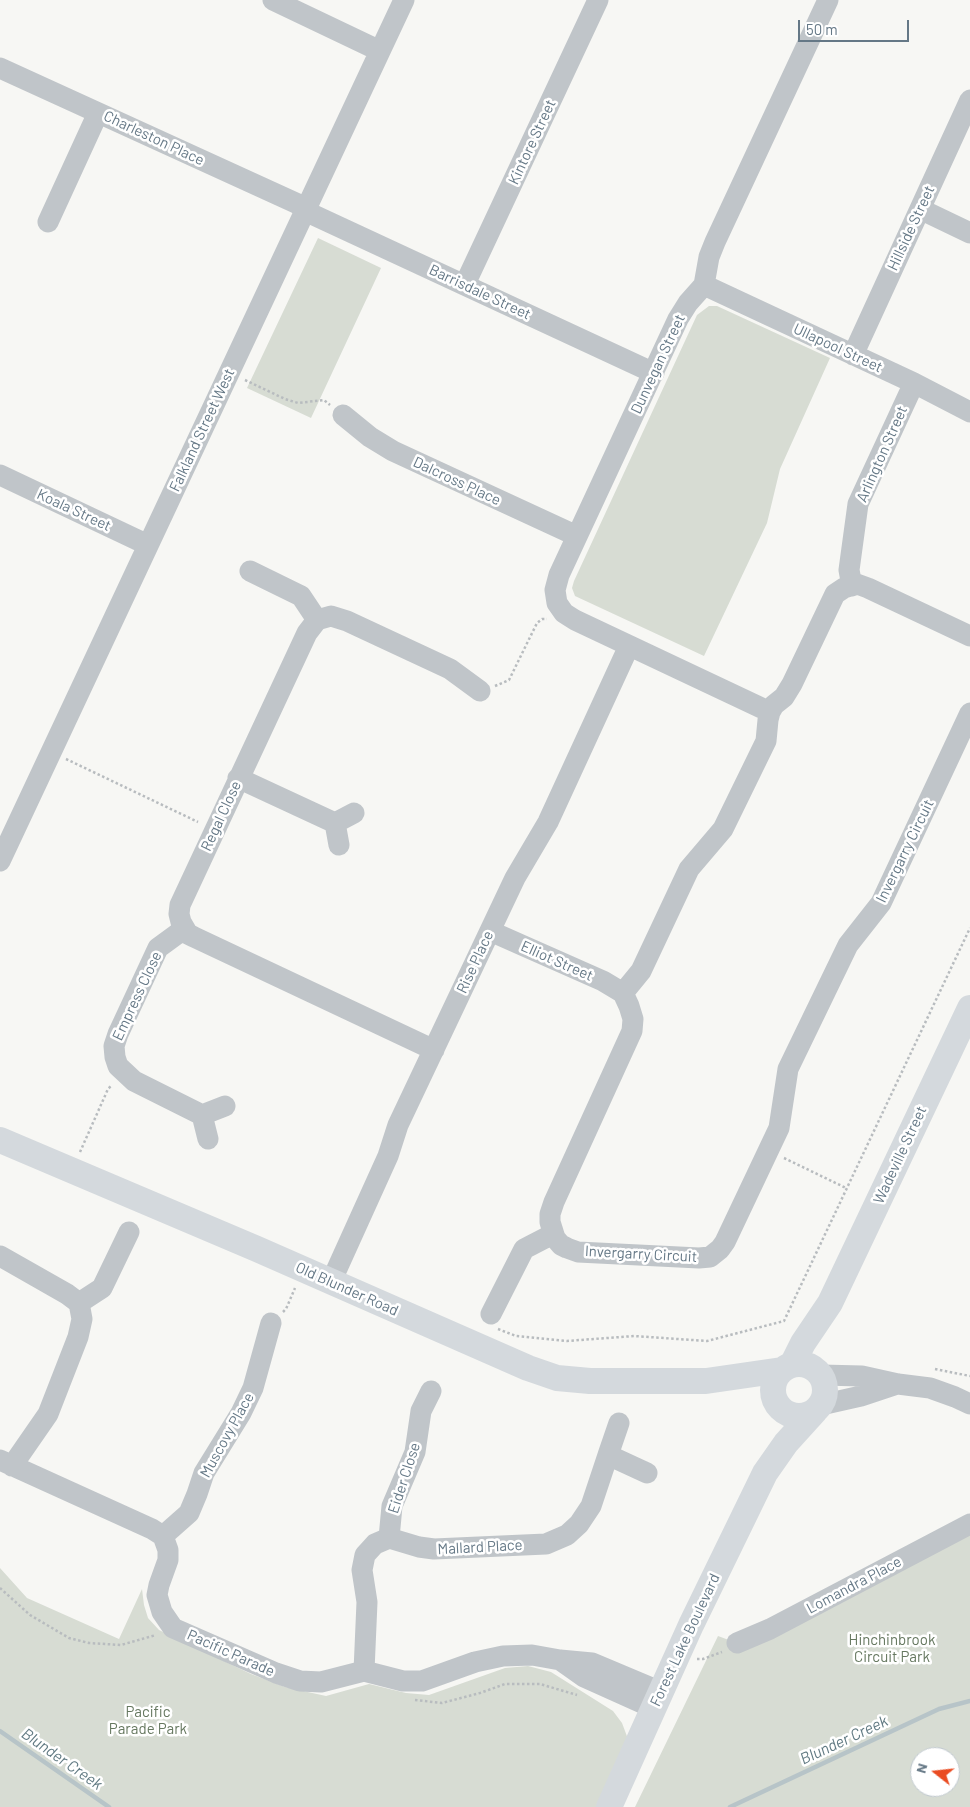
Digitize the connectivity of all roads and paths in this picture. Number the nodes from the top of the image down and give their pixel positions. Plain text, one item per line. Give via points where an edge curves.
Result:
1 (273, 0) edge
2 (404, 0) edge
3 (598, 0) edge
4 (828, 0) edge
5 (380, 51) junction
6 (0, 68) edge
7 (970, 100) edge
8 (98, 112) junction
9 (920, 209) junction
10 (305, 211) junction
11 (48, 222) dead end
12 (970, 233) edge
13 (465, 284) junction
14 (704, 285) junction
15 (853, 355) junction
16 (229, 372) junction
17 (654, 373) junction
18 (914, 383) junction
19 (970, 412) edge
20 (343, 415) joint
21 (0, 475) edge
22 (577, 536) junction
23 (148, 545) junction
24 (250, 571) dead end
25 (852, 586) junction
26 (553, 611) junction
27 (317, 620) junction
28 (970, 636) edge
29 (629, 646) junction
30 (480, 691) joint
31 (770, 712) junction
32 (970, 713) edge
33 (51, 752) junction
34 (238, 778) junction
35 (354, 813) dead end
36 (335, 823) junction
37 (214, 830) junction
38 (339, 846) dead end
39 (0, 861) edge
40 (184, 929) junction
41 (490, 931) junction
42 (623, 993) junction
43 (970, 1008) edge
44 (434, 1050) junction
45 (122, 1072) junction
46 (225, 1106) dead end
47 (202, 1116) junction
48 (208, 1139) dead end
49 (0, 1140) edge
50 (769, 1151) junction
51 (72, 1170) junction
52 (846, 1188) dead end
53 (129, 1232) dead end
54 (554, 1234) junction
55 (0, 1256) edge
56 (304, 1270) junction
57 (331, 1282) junction
58 (79, 1303) junction
59 (830, 1303) junction
60 (491, 1314) dead end
61 (270, 1323) joint
62 (787, 1367) junction
63 (934, 1369) dead end
64 (819, 1373) junction
65 (970, 1376) edge
66 (706, 1381) junction
67 (898, 1384) junction
68 (430, 1391) dead end
69 (775, 1401) junction
70 (970, 1404) edge
71 (818, 1408) junction
72 (619, 1423) dead end
73 (608, 1456) junction
74 (6, 1463) edge
75 (647, 1473) dead end
76 (765, 1474) junction
77 (970, 1524) edge
78 (163, 1536) junction
79 (390, 1538) junction
80 (737, 1642) joint
81 (693, 1659) dead end
82 (364, 1671) junction
83 (657, 1700) junction
84 (613, 1798) edge

1 - 5 street
2 - 5 street, Falkland Street West
3 - 13 street, Kintore Street
4 - 14 street, Dunvegan Street via 715,242
5 - 10 street, Falkland Street West
6 - 8 street, Charleston Place
7 - 9 street, Hillside Street
8 - 10 street, Charleston Place via 298,204
8 - 11 street
9 - 12 street
9 - 15 street, Hillside Street
10 - 13 street, Barrisdale Street
10 - 16 street, Falkland Street West
13 - 17 street, Barrisdale Street
14 - 15 street, Ullapool Street
14 - 17 street, Dunvegan Street via 683,311
15 - 18 street, Ullapool Street
16 - 20 path via 298,403 324,400
16 - 23 street, Falkland Street West
17 - 22 street, Dunvegan Street
18 - 19 street, Ullapool Street
18 - 25 street, Arlington Street via 858,504 849,570
20 - 22 street, Dalcross Place via 393,451
21 - 23 street, Koala Street
22 - 26 street, Dunvegan Street via 559,575
23 - 33 street, Falkland Street West
24 - 27 street via 301,596
25 - 28 street via 857,584 868,588
25 - 31 street via 835,594 792,684
26 - 29 street via 564,613
26 - 30 path via 537,623 509,680
27 - 30 street via 331,616 347,621 450,669
27 - 34 street, Regal Close via 307,633
29 - 31 street
29 - 41 street, Rise Place via 548,822 515,878
31 - 42 street via 766,741 723,829 689,869 641,971
32 - 50 street, Invergarry Circuit via 882,902 848,945 788,1069 779,1128
33 - 37 path
33 - 39 street, Falkland Street West
34 - 36 street
34 - 37 street, Regal Close
35 - 36 street
36 - 38 street
37 - 40 street, Regal Close via 180,905
40 - 44 street via 194,937
40 - 45 street, Empress Close via 158,948 118,1034 114,1057
41 - 42 street, Elliot Street
41 - 44 street, Rise Place
42 - 54 street via 631,1012 632,1031 554,1202 550,1222
43 - 59 main road, Wadeville Street
44 - 57 street, Rise Place
45 - 47 street
45 - 51 path via 108,1089
46 - 47 street
47 - 48 street
49 - 51 main road, Old Blunder Road
50 - 52 path
50 - 54 street, Invergarry Circuit via 725,1242 710,1257 578,1252 561,1245
51 - 56 main road, Old Blunder Road
53 - 58 street via 102,1288
54 - 60 street via 524,1249
55 - 58 street
56 - 57 main road, Old Blunder Road
56 - 61 path via 286,1309
57 - 66 main road, Old Blunder Road via 557,1378
58 - 74 street via 82,1320 78,1338 48,1414
59 - 62 main road, Wadeville Street
59 - 64 main road, Wadeville Street via 821,1342
61 - 78 street, Muscovy Place via 253,1388 241,1413 204,1474 189,1513
62 - 64 main road via 801,1364
62 - 66 main road, Old Blunder Road
62 - 69 main road via 773,1383
63 - 65 path
64 - 67 street via 862,1376
64 - 71 main road via 825,1390
66 - 69 main road, Old Blunder Road via 750,1391
67 - 70 street via 930,1388
67 - 71 street
68 - 79 street, Eider Close via 421,1411 415,1452 392,1506
69 - 71 main road via 782,1411 798,1417
69 - 76 main road, Forest Lake Boulevard via 774,1438
71 - 76 main road, Forest Lake Boulevard via 786,1443
72 - 73 street, Mallard Place
73 - 75 street
73 - 79 street, Mallard Place via 591,1506 579,1524 567,1535 546,1544 434,1550
74 - 78 street via 152,1528
76 - 83 main road, Forest Lake Boulevard
77 - 80 street, Lomandra Place via 770,1629
78 - 82 street, Pacific Parade via 168,1560 157,1595 162,1612 173,1628 276,1674 300,1681 321,1682
79 - 82 street via 375,1544 365,1555 362,1570 367,1602
80 - 81 path via 719,1654
82 - 83 street, Pacific Parade via 403,1681 422,1681 475,1662 532,1654 560,1660 584,1677
83 - 84 main road, Forest Lake Boulevard

